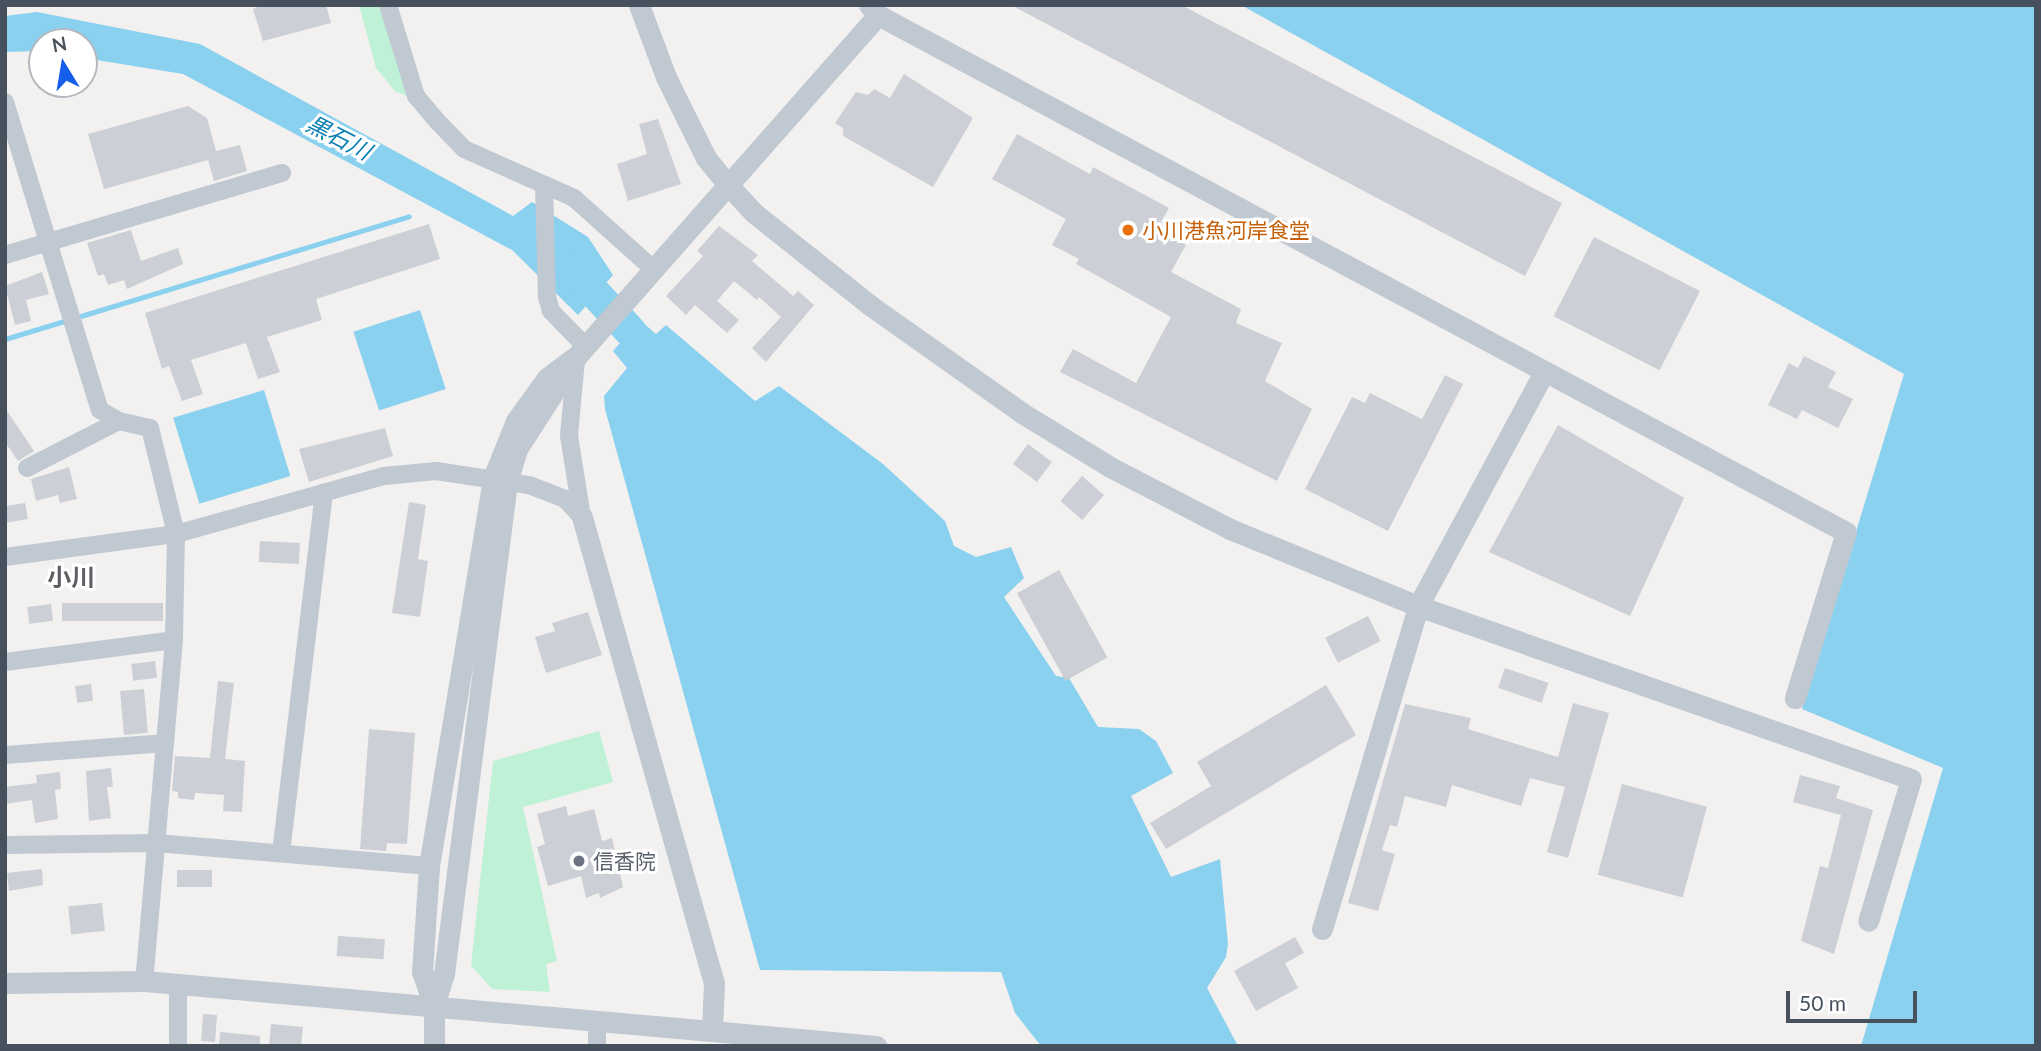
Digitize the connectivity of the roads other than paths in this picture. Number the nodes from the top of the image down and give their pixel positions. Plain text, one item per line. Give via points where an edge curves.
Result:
1 (388, 5) edge
2 (639, 5) edge
3 (874, 10) edge
4 (5, 102) edge
5 (282, 173) dead end
6 (544, 185) junction
7 (728, 185) junction
8 (49, 242) junction
9 (5, 255) edge
10 (653, 269) junction
11 (585, 346) junction
12 (1544, 372) junction
13 (119, 421) junction
14 (27, 468) dead end
15 (500, 480) junction
16 (324, 493) junction
17 (582, 517) junction
18 (176, 534) junction
19 (5, 557) edge
20 (1418, 606) junction
21 (174, 640) junction
22 (5, 662) edge
23 (1795, 698) dead end
24 (163, 743) junction
25 (5, 755) edge
26 (156, 843) junction
27 (5, 845) edge
28 (281, 853) junction
29 (429, 866) junction
30 (1867, 921) dead end
31 (1322, 929) dead end
32 (144, 981) junction
33 (5, 983) edge
34 (178, 984) junction
35 (434, 1006) junction
36 (597, 1022) junction
37 (714, 1038) edge
38 (177, 1046) edge
39 (434, 1046) edge
40 (597, 1046) edge
41 (876, 1046) edge

1 - 6 street via 416,96 438,122 464,149
2 - 7 street via 666,78 706,159
3 - 7 street
3 - 12 street
4 - 8 street
5 - 8 street
6 - 10 street via 574,198 600,218
6 - 11 street via 547,297 551,311
7 - 10 street
7 - 20 street via 754,213 931,351 1099,460 1230,529
8 - 9 street
8 - 13 street via 100,410
10 - 11 street
11 - 15 street via 547,378 516,421
11 - 17 street via 569,436
12 - 20 street
12 - 23 street via 1846,531
13 - 14 street
13 - 18 street via 150,428
15 - 16 street via 423,472 384,476
15 - 17 street via 565,499
15 - 29 street
15 - 35 street via 444,974
16 - 18 street
16 - 28 street
17 - 37 street via 714,983
18 - 19 street
18 - 21 street
20 - 30 street via 1911,779
20 - 31 street
21 - 22 street
21 - 24 street
24 - 25 street
24 - 26 street
26 - 27 street
26 - 28 street
26 - 32 street
28 - 29 street
29 - 35 street via 422,972
32 - 33 street
32 - 34 street
34 - 35 street
34 - 38 street
35 - 36 street
35 - 39 street
36 - 37 street
36 - 40 street
37 - 41 street

